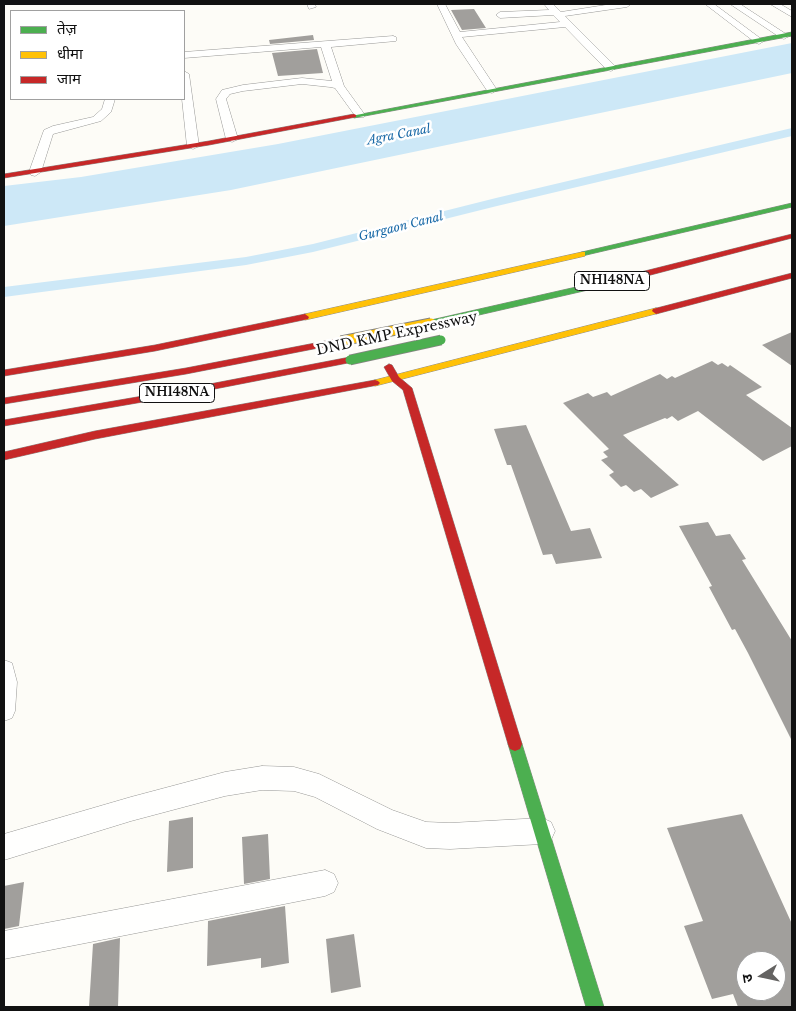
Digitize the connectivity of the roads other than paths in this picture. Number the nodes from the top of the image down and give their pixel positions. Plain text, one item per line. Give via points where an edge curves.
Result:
1 (441, 4) edge
2 (447, 4) edge
3 (627, 4) edge
4 (709, 4) edge
5 (734, 4) edge
6 (774, 4) edge
7 (553, 10) edge
8 (792, 14) edge
9 (500, 15) dead end
10 (566, 24) junction
11 (456, 35) junction
12 (788, 35) edge
13 (393, 39) dead end
14 (759, 41) junction
15 (325, 44) junction
16 (185, 55) edge
17 (610, 68) junction
18 (185, 83) edge
19 (339, 86) junction
20 (492, 90) junction
21 (110, 100) edge
22 (360, 115) junction
23 (232, 139) junction
24 (192, 146) junction
25 (35, 172) junction
26 (4, 176) edge
27 (792, 205) edge
28 (792, 236) edge
29 (792, 275) edge
30 (391, 308) junction
31 (362, 314) junction
32 (446, 339) dead end
33 (424, 372) junction
34 (4, 373) edge
35 (395, 379) junction
36 (407, 388) junction
37 (4, 401) edge
38 (4, 423) edge
39 (4, 456) edge
40 (4, 670) edge
41 (4, 711) edge
42 (542, 831) junction
43 (4, 847) edge
44 (325, 883) dead end
45 (4, 945) edge
46 (595, 1007) edge

1 - 2 street
1 - 11 street
3 - 7 street
4 - 14 street
5 - 12 street
6 - 8 street
7 - 9 street
7 - 10 street
10 - 11 street
10 - 17 street
11 - 20 street
12 - 14 main road
13 - 15 street
14 - 17 main road
15 - 16 street
15 - 19 street
17 - 20 main road
18 - 24 street
19 - 22 street
19 - 23 street via 302,81 226,92 221,102
20 - 22 main road
21 - 25 street via 106,110 97,118 48,132
22 - 23 main road
23 - 24 main road
24 - 25 main road
25 - 26 main road
27 - 30 main road
28 - 37 main road, DND KMP Expressway / NH148NA, bridge via 641,275 431,323 186,371
29 - 33 main road
30 - 31 main road
30 - 33 main road
31 - 34 main road
31 - 35 main road
32 - 38 main road, DND KMP Expressway / NH148NA, bridge via 189,391
33 - 35 main road
33 - 36 main road
35 - 36 main road
35 - 39 main road via 95,435
36 - 42 main road
40 - 41 street
42 - 43 street via 426,835 386,820 319,786 294,779 262,778 225,784 131,809
42 - 46 main road
44 - 45 street

